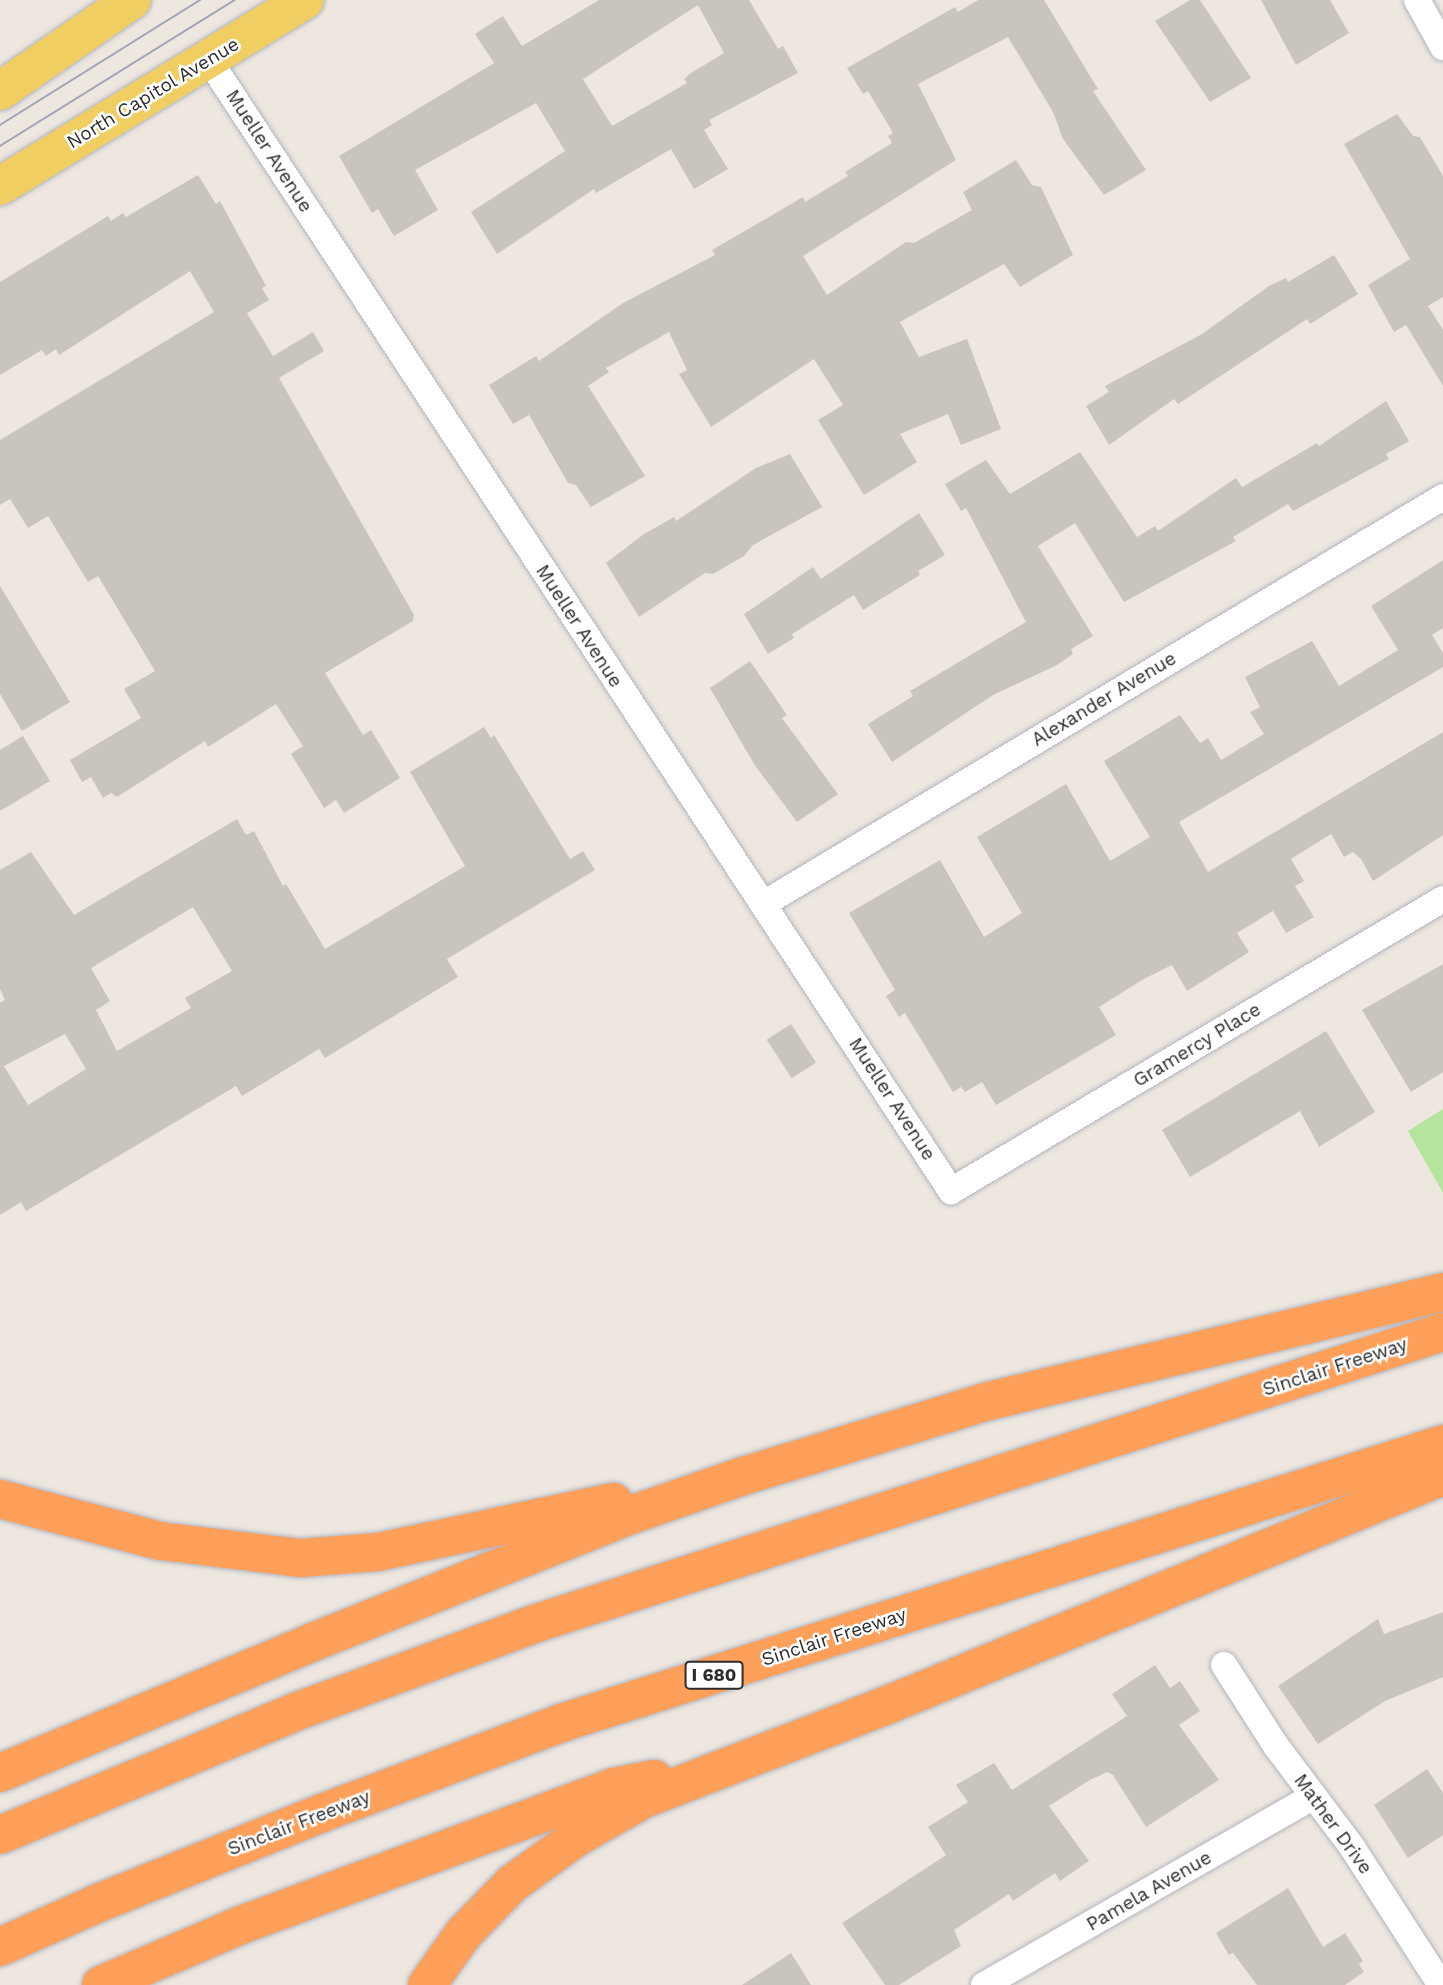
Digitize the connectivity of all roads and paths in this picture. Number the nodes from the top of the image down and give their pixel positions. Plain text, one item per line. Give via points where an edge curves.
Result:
1 (132, 0) edge
2 (305, 0) edge
3 (1417, 0) edge
4 (1443, 47) edge
5 (209, 60) junction
6 (0, 91) edge
7 (0, 186) edge
8 (1443, 497) edge
9 (1443, 899) edge
10 (765, 903) junction
11 (951, 1191) joint
12 (1443, 1292) edge
13 (1443, 1332) edge
14 (1443, 1444) edge
15 (743, 1476) junction
16 (1443, 1476) edge
17 (0, 1499) edge
18 (1224, 1665) dead end
19 (752, 1757) junction
20 (0, 1773) edge
21 (1314, 1796) junction
22 (0, 1835) edge
23 (0, 1947) edge
24 (101, 1985) edge
25 (427, 1985) edge
26 (984, 1985) edge
27 (1441, 1985) edge

1 - 6 main road
2 - 5 main road, North Capitol Avenue
3 - 4 street
5 - 7 main road, North Capitol Avenue
5 - 10 street, Mueller Avenue
8 - 10 street, Alexander Avenue
9 - 11 street, Gramercy Place
10 - 11 street, Mueller Avenue
12 - 15 highway via 989,1401
13 - 22 highway, Sinclair Freeway via 537,1623 295,1712
14 - 23 highway, Sinclair Freeway / I 680 via 561,1723 96,1903
15 - 17 highway via 378,1552 301,1558 160,1541
15 - 20 highway via 628,1516
16 - 19 highway
18 - 21 street, Mather Drive
19 - 24 highway via 614,1787 241,1925
19 - 25 highway via 645,1799 577,1837 513,1884 464,1933
21 - 26 street, Pamela Avenue
21 - 27 street, Mather Drive

